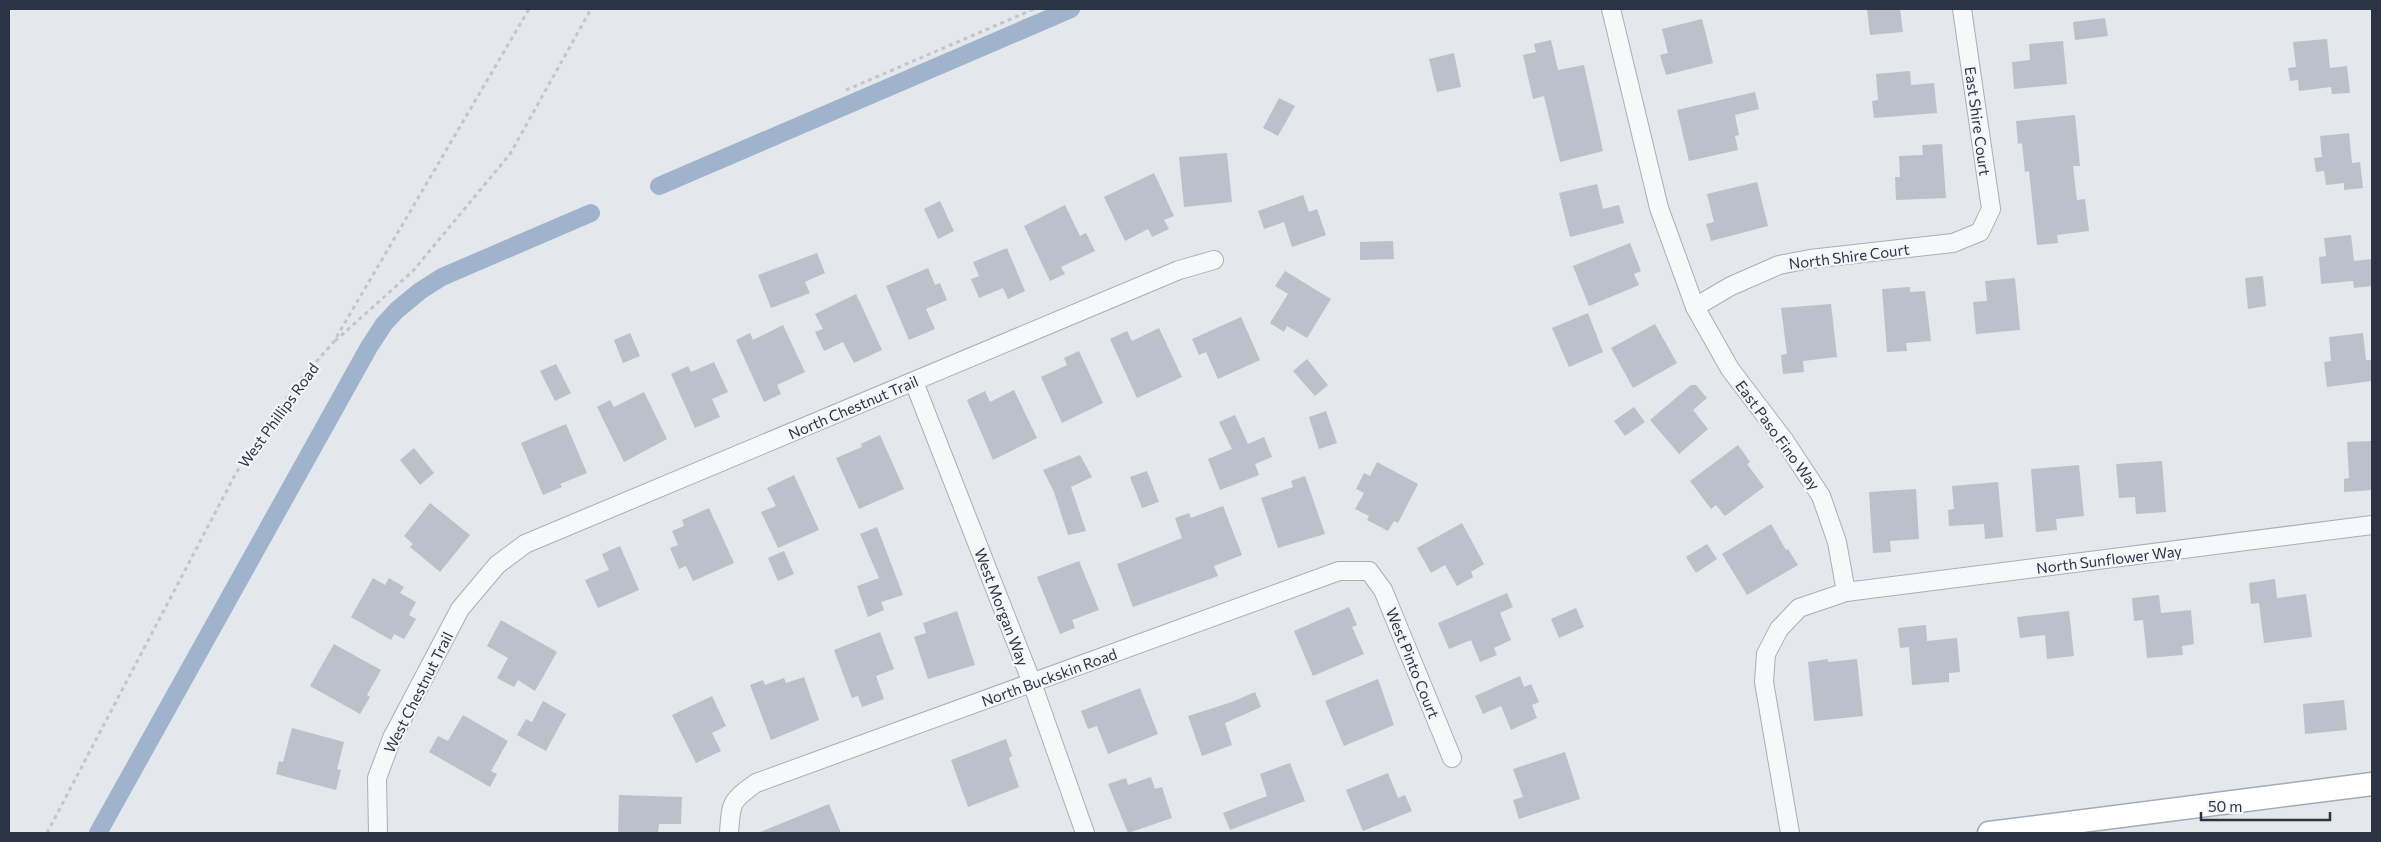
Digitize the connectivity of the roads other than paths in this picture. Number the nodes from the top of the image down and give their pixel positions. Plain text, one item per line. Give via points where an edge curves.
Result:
1 (1610, 9) edge
2 (1962, 9) edge
3 (1980, 232) joint
4 (1214, 260) dead end
5 (1695, 307) junction
6 (914, 382) junction
7 (2372, 526) edge
8 (497, 565) joint
9 (1369, 571) joint
10 (1846, 592) junction
11 (1032, 683) junction
12 (1452, 758) dead end
13 (2372, 784) edge
14 (378, 833) edge
15 (729, 833) edge
16 (1085, 833) edge
17 (1790, 833) edge
18 (1989, 833) edge

1 - 5 street, East Paso Fino Way via 1658,208
2 - 3 street, East Shire Court via 1991,208
3 - 5 street, North Shire Court via 1953,243 1779,265 1731,286
4 - 6 street, North Chestnut Trail via 1179,270
5 - 10 street, East Paso Fino Way via 1730,369 1784,440 1821,496 1836,542
6 - 8 street, North Chestnut Trail via 525,544
6 - 11 street, West Morgan Way
7 - 10 street, North Sunflower Way
8 - 14 street, West Chestnut Trail via 460,609 392,738 377,778
9 - 11 street, North Buckskin Road via 1339,571
9 - 12 street, West Pinto Court via 1383,590
10 - 17 street via 1799,608 1778,629 1766,654 1764,682
11 - 15 street, North Buckskin Road via 756,783 735,798 730,812
11 - 16 street, West Morgan Way
13 - 18 main road

